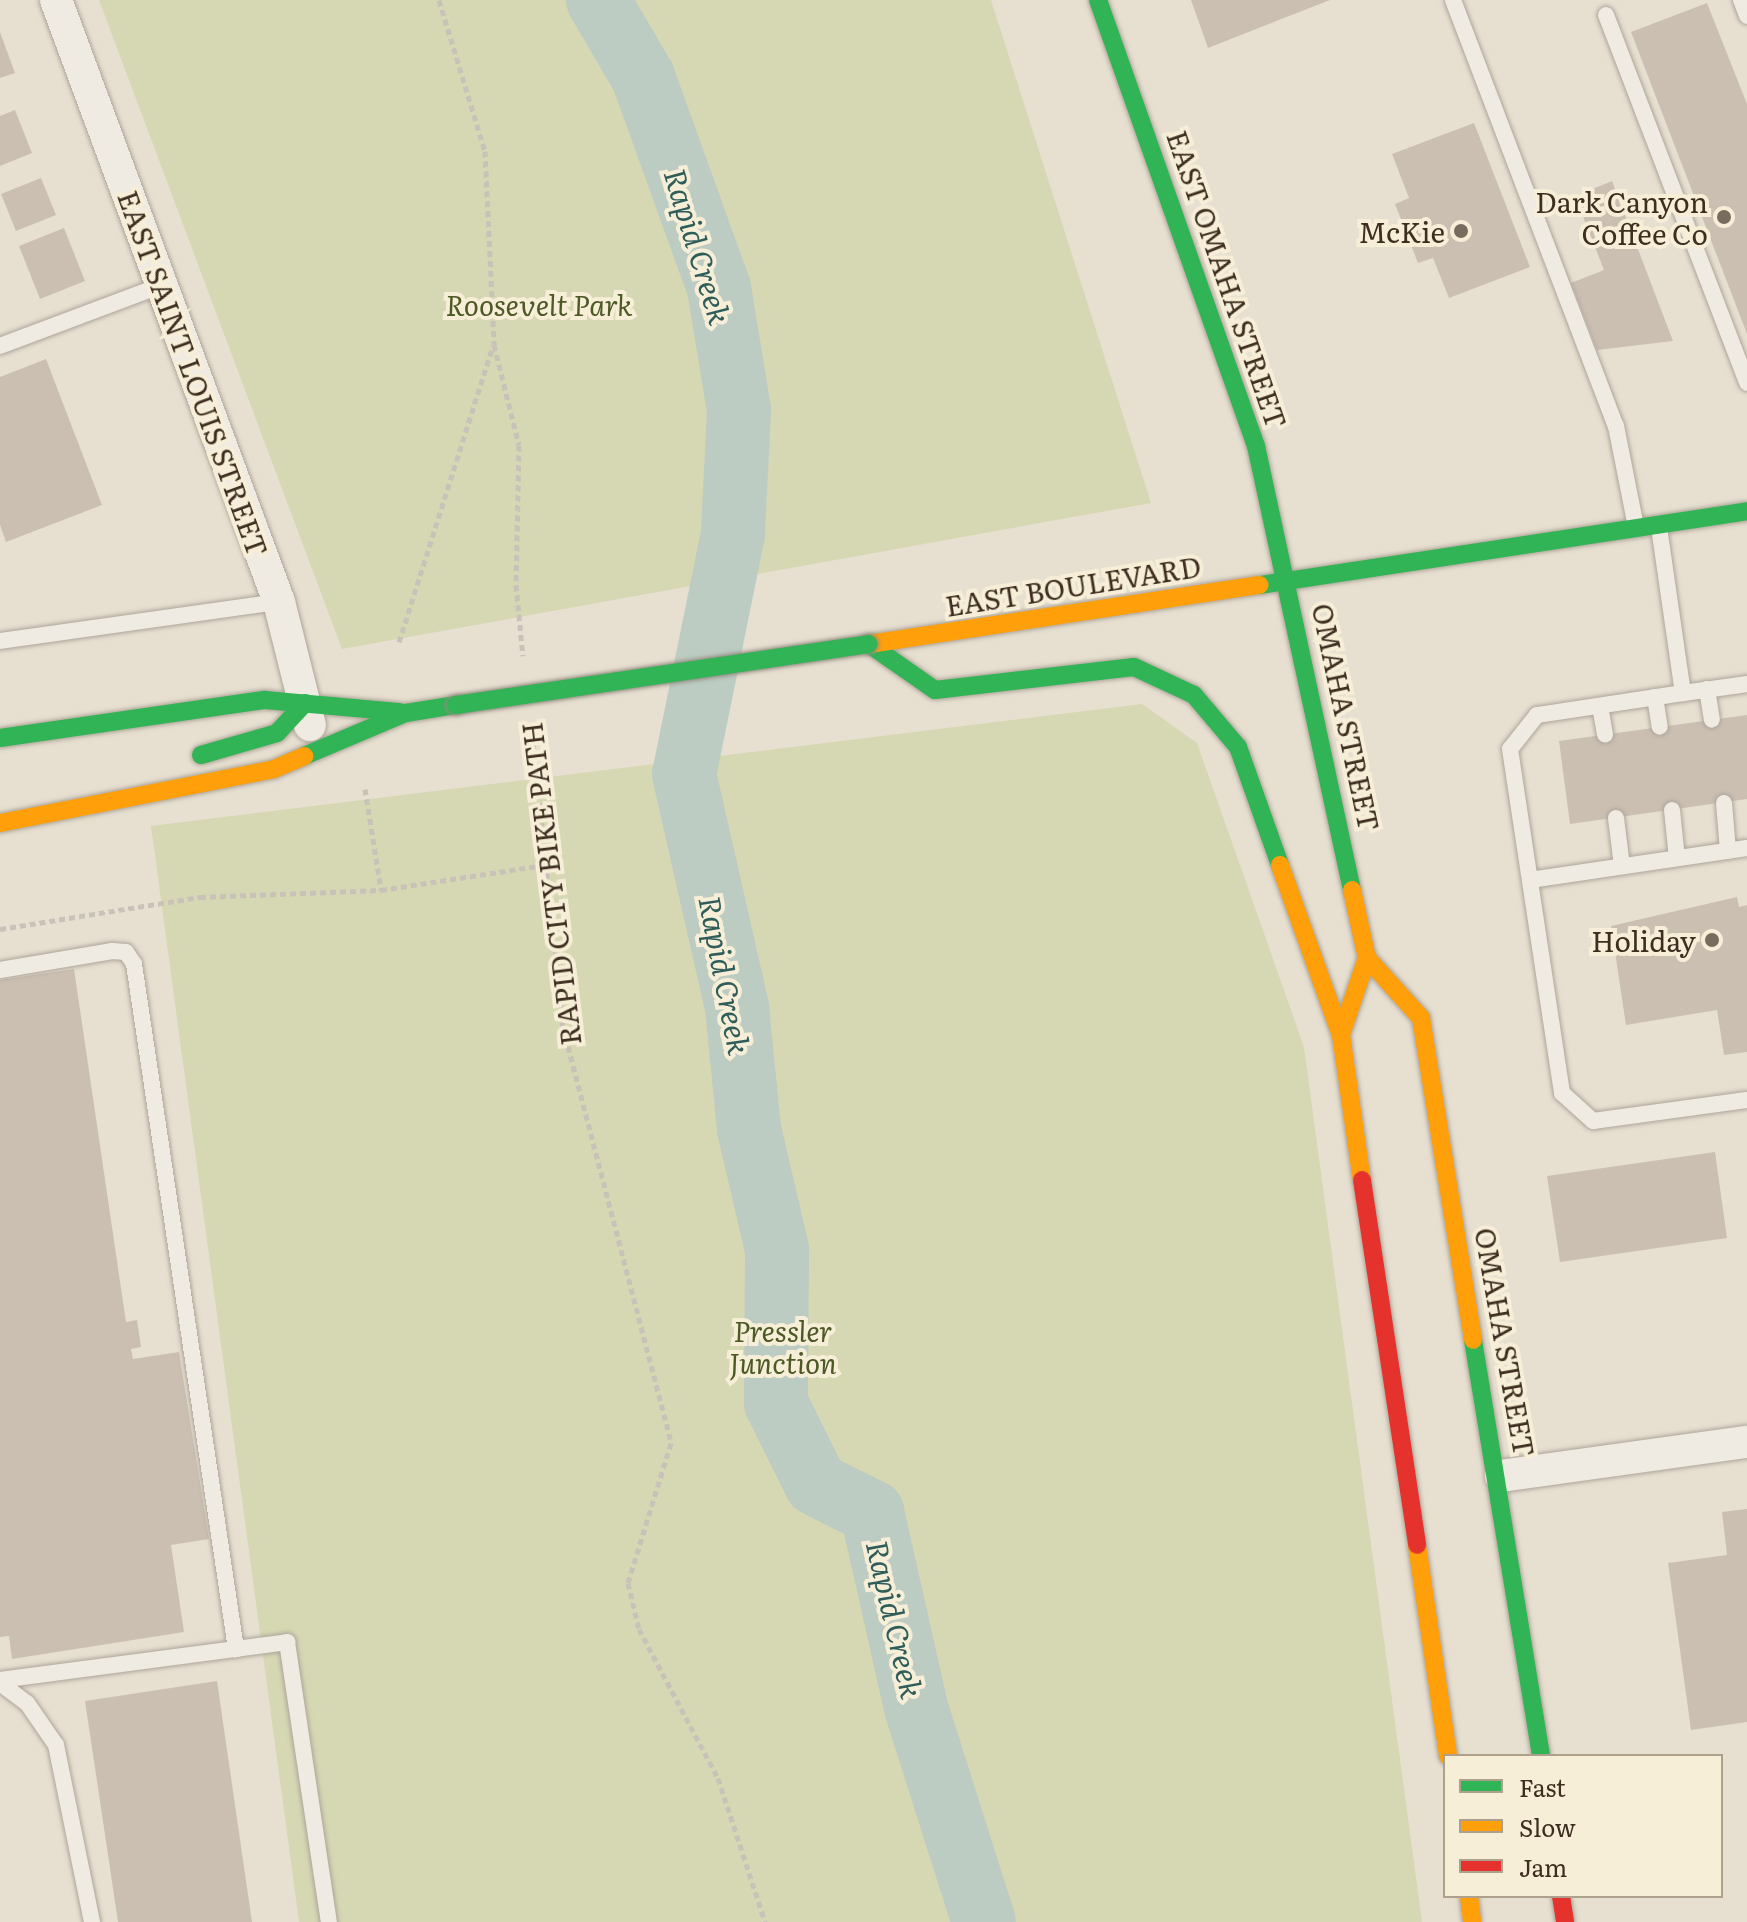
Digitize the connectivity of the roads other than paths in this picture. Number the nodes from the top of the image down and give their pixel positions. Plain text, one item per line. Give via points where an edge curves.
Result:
1 (56, 0) edge
2 (1098, 0) edge
3 (1453, 0) edge
4 (1741, 0) edge
5 (1606, 15) dead end
6 (1747, 16) edge
7 (162, 285) junction
8 (0, 346) edge
9 (1747, 383) edge
10 (1747, 511) edge
11 (1659, 525) junction
12 (1637, 529) junction
13 (1290, 581) junction
14 (279, 602) junction
15 (0, 641) edge
16 (869, 644) junction
17 (1747, 684) edge
18 (1707, 689) junction
19 (1683, 693) junction
20 (1655, 697) junction
21 (305, 703) junction
22 (1600, 706) junction
23 (406, 713) junction
24 (1712, 720) dead end
25 (1660, 727) dead end
26 (1605, 735) dead end
27 (0, 738) edge
28 (316, 751) junction
29 (179, 759) dead end
30 (72, 787) dead end
31 (1724, 803) dead end
32 (1672, 810) dead end
33 (1616, 818) dead end
34 (0, 820) edge
35 (1747, 848) edge
36 (1728, 851) junction
37 (1677, 858) junction
38 (1622, 866) junction
39 (1530, 880) junction
40 (1367, 958) junction
41 (0, 970) edge
42 (1341, 1035) junction
43 (1747, 1100) edge
44 (1747, 1442) edge
45 (1501, 1476) junction
46 (236, 1649) junction
47 (0, 1682) edge
48 (1448, 1754) edge
49 (1541, 1754) edge
50 (1469, 1898) edge
51 (1561, 1898) edge
52 (92, 1922) edge
53 (329, 1922) edge
54 (1472, 1922) edge
55 (1565, 1922) edge

1 - 7 street, EAST SAINT LOUIS STREET
2 - 13 main road, EAST OMAHA STREET via 1251,431
3 - 12 lane via 1616,426
4 - 6 lane
5 - 9 lane
7 - 8 lane
7 - 14 street, EAST SAINT LOUIS STREET
10 - 11 main road, EAST BOULEVARD
11 - 12 main road, EAST BOULEVARD
11 - 19 lane
12 - 13 main road, EAST BOULEVARD
13 - 16 main road, EAST BOULEVARD
13 - 40 main road, OMAHA STREET
14 - 15 lane
14 - 21 street, EAST SAINT LOUIS STREET
16 - 23 main road, EAST BOULEVARD, bridge
16 - 42 main road via 935,690 1134,667 1194,695 1238,747
17 - 18 lane
18 - 19 lane
18 - 24 lane
19 - 20 lane
20 - 22 lane
20 - 25 lane
21 - 23 main road, EAST BOULEVARD
21 - 27 main road, EAST BOULEVARD via 265,700
21 - 28 street, EAST SAINT LOUIS STREET
21 - 29 main road via 277,733
22 - 26 lane
22 - 39 lane via 1537,715 1510,749
23 - 28 main road, EAST BOULEVARD
28 - 34 main road, EAST BOULEVARD via 274,769
30 - 34 main road
31 - 36 lane
32 - 37 lane
33 - 38 lane
35 - 36 lane
36 - 37 lane
37 - 38 lane
38 - 39 lane
39 - 43 lane via 1562,1093 1593,1121
40 - 42 main road
40 - 45 main road, OMAHA STREET via 1421,1018
41 - 46 lane via 112,951 126,952 134,964
42 - 48 main road
44 - 45 street
45 - 49 main road, OMAHA STREET
46 - 47 lane
46 - 53 lane via 287,1642
47 - 52 lane via 27,1703 56,1745
50 - 54 main road
51 - 55 main road

